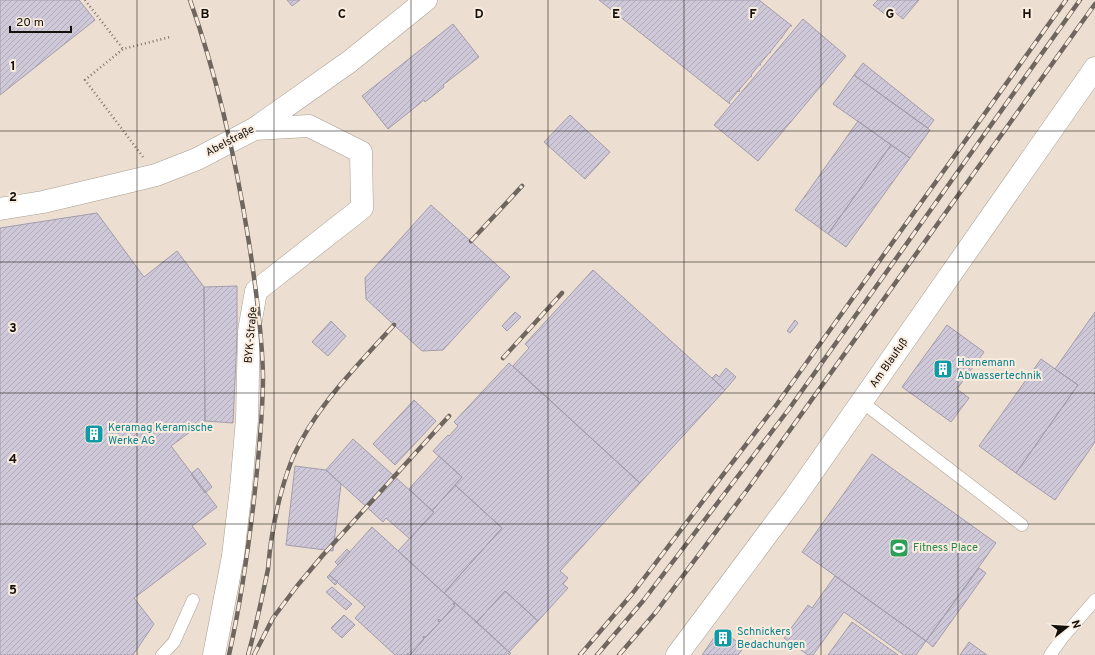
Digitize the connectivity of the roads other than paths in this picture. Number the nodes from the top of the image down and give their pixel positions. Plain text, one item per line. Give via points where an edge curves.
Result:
1 (426, 0) edge
2 (1095, 68) edge
3 (254, 129) junction
4 (0, 209) edge
5 (862, 402) junction
6 (1022, 525) dead end
7 (193, 600) dead end
8 (1095, 600) edge
9 (162, 655) edge
10 (214, 655) edge
11 (678, 655) edge
12 (1050, 655) edge

1 - 3 street, Abelstraße via 349,62
2 - 5 street, Am Blaufuß
3 - 4 street, Abelstraße via 197,159 156,175 43,202
3 - 10 street, BYK-Straße via 309,126 361,152 362,208 256,291 249,331 247,418 241,488 233,556
5 - 6 lane
5 - 11 street, Am Blaufuß via 795,498
7 - 9 lane via 174,642
8 - 12 lane

